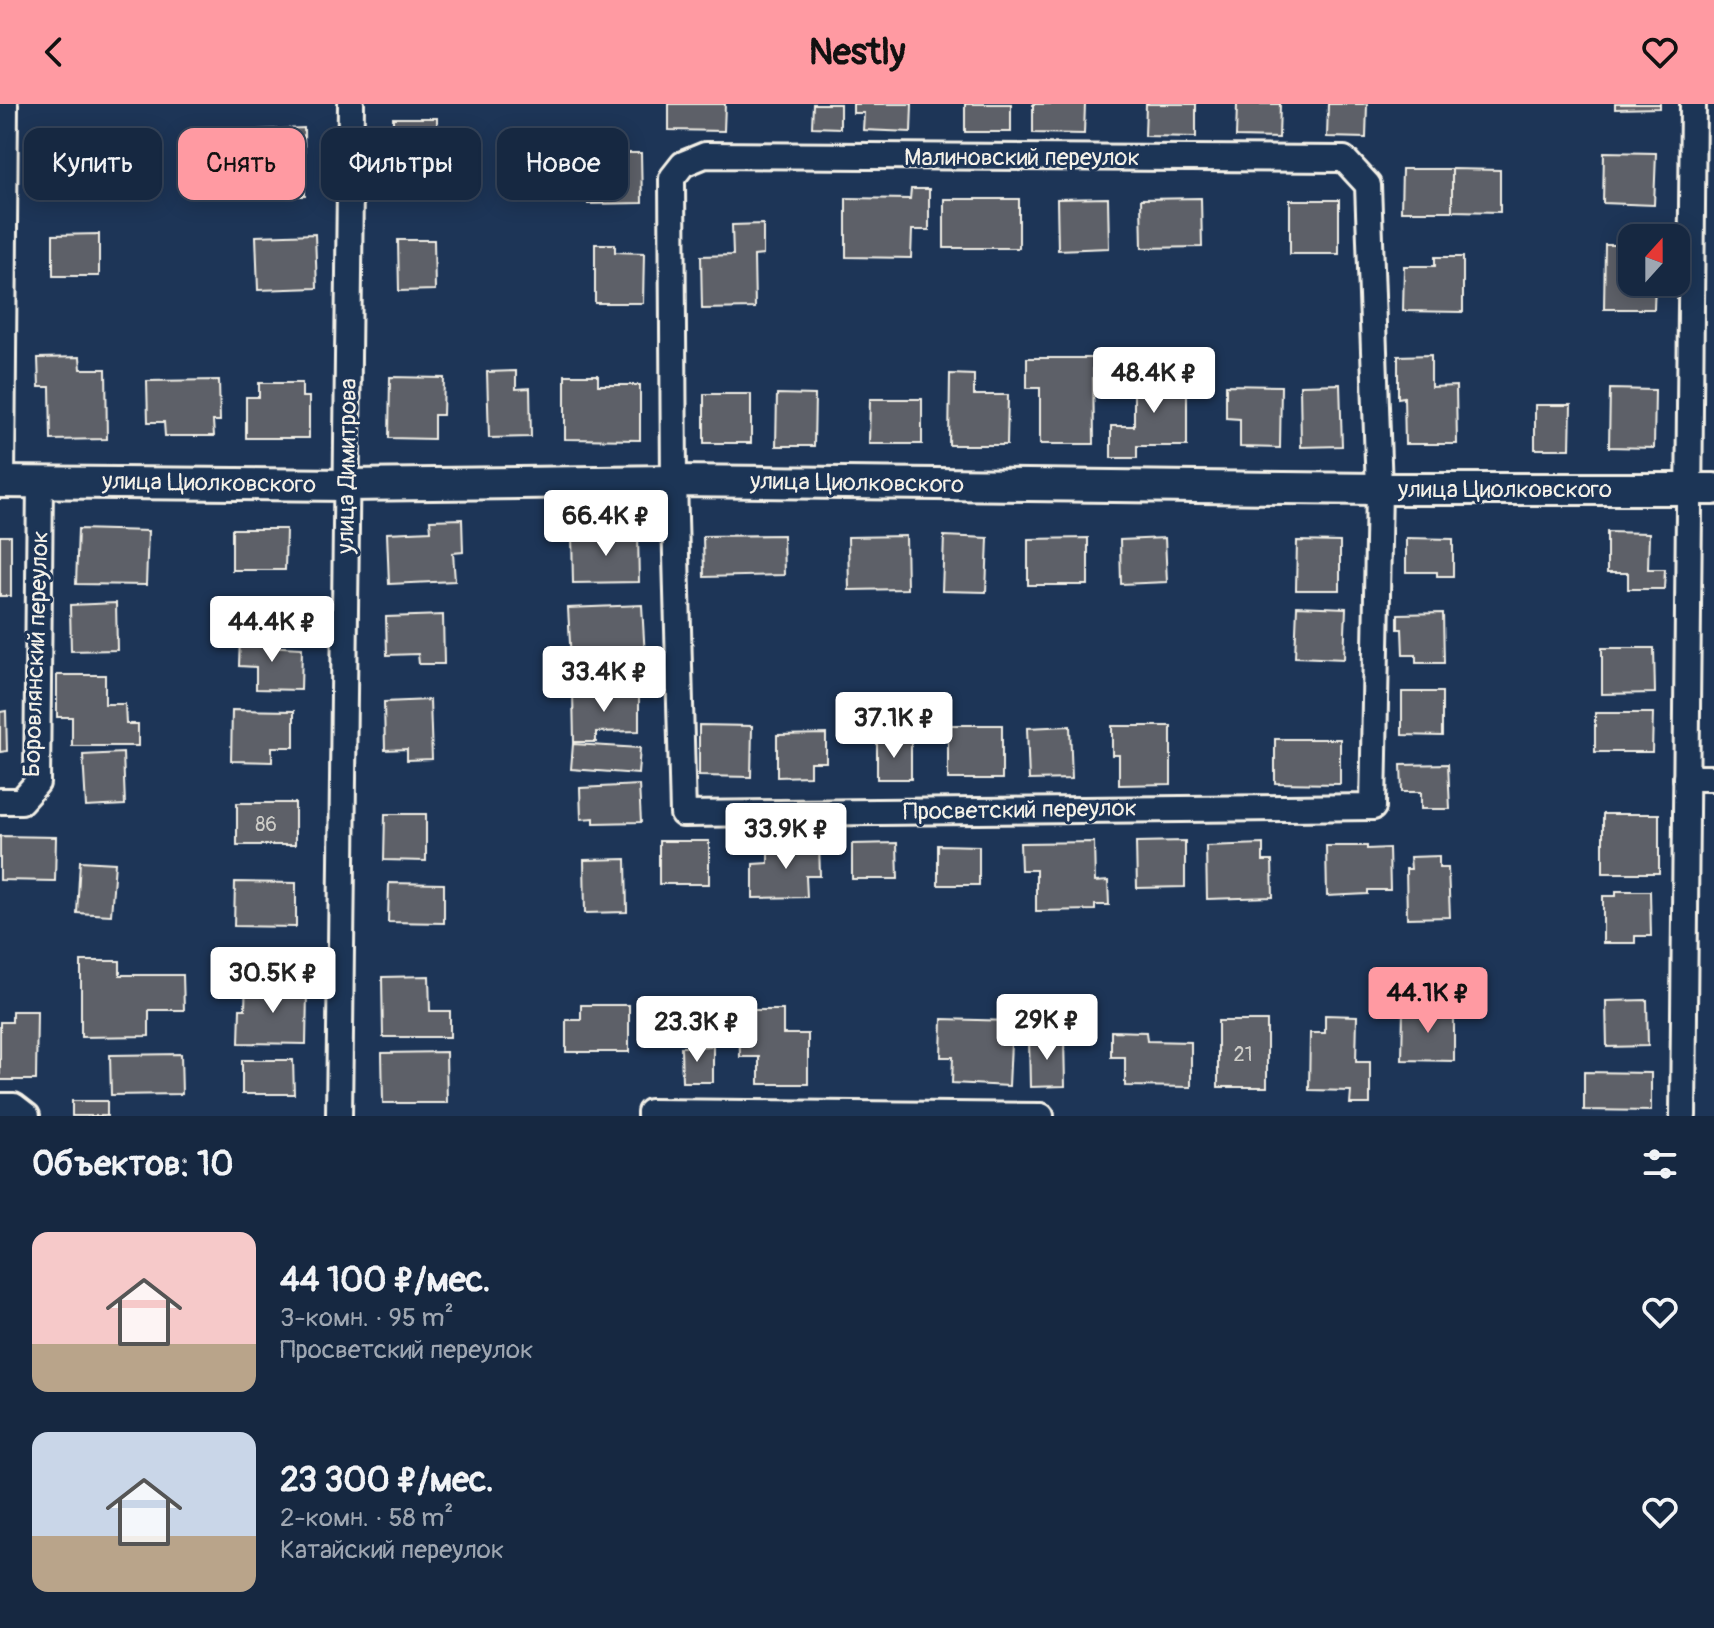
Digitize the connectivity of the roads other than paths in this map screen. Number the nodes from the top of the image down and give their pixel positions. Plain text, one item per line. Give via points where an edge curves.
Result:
1 (5, 104) edge
2 (351, 104) edge
3 (1693, 104) edge
4 (1703, 201) edge
5 (40, 481) junction
6 (674, 481) junction
7 (1, 482) edge
8 (347, 485) junction
9 (1379, 489) junction
10 (1702, 489) edge
11 (1686, 778) junction
12 (1714, 778) edge
13 (0, 801) edge
14 (0, 1106) edge
15 (27, 1116) edge
16 (339, 1116) edge
17 (650, 1116) edge
18 (1041, 1116) edge
19 (1683, 1116) edge

1 - 7 street
2 - 8 street, улица Димитрова
3 - 4 street
4 - 10 street
5 - 7 street, улица Циолковского
5 - 8 street, улица Циолковского
5 - 13 street, Боровлянский переулок via 37,783 21,801
6 - 8 street, улица Циолковского
6 - 9 street, улица Циолковского
6 - 9 street, Малиновский переулок via 672,178 683,164 705,155 1344,159 1368,185
6 - 9 street, Просветский переулок via 683,814 1373,807
8 - 16 street, улица Димитрова
9 - 10 street, улица Циолковского
10 - 11 street
11 - 12 street
11 - 19 street
14 - 15 street via 14,1106
17 - 18 street

